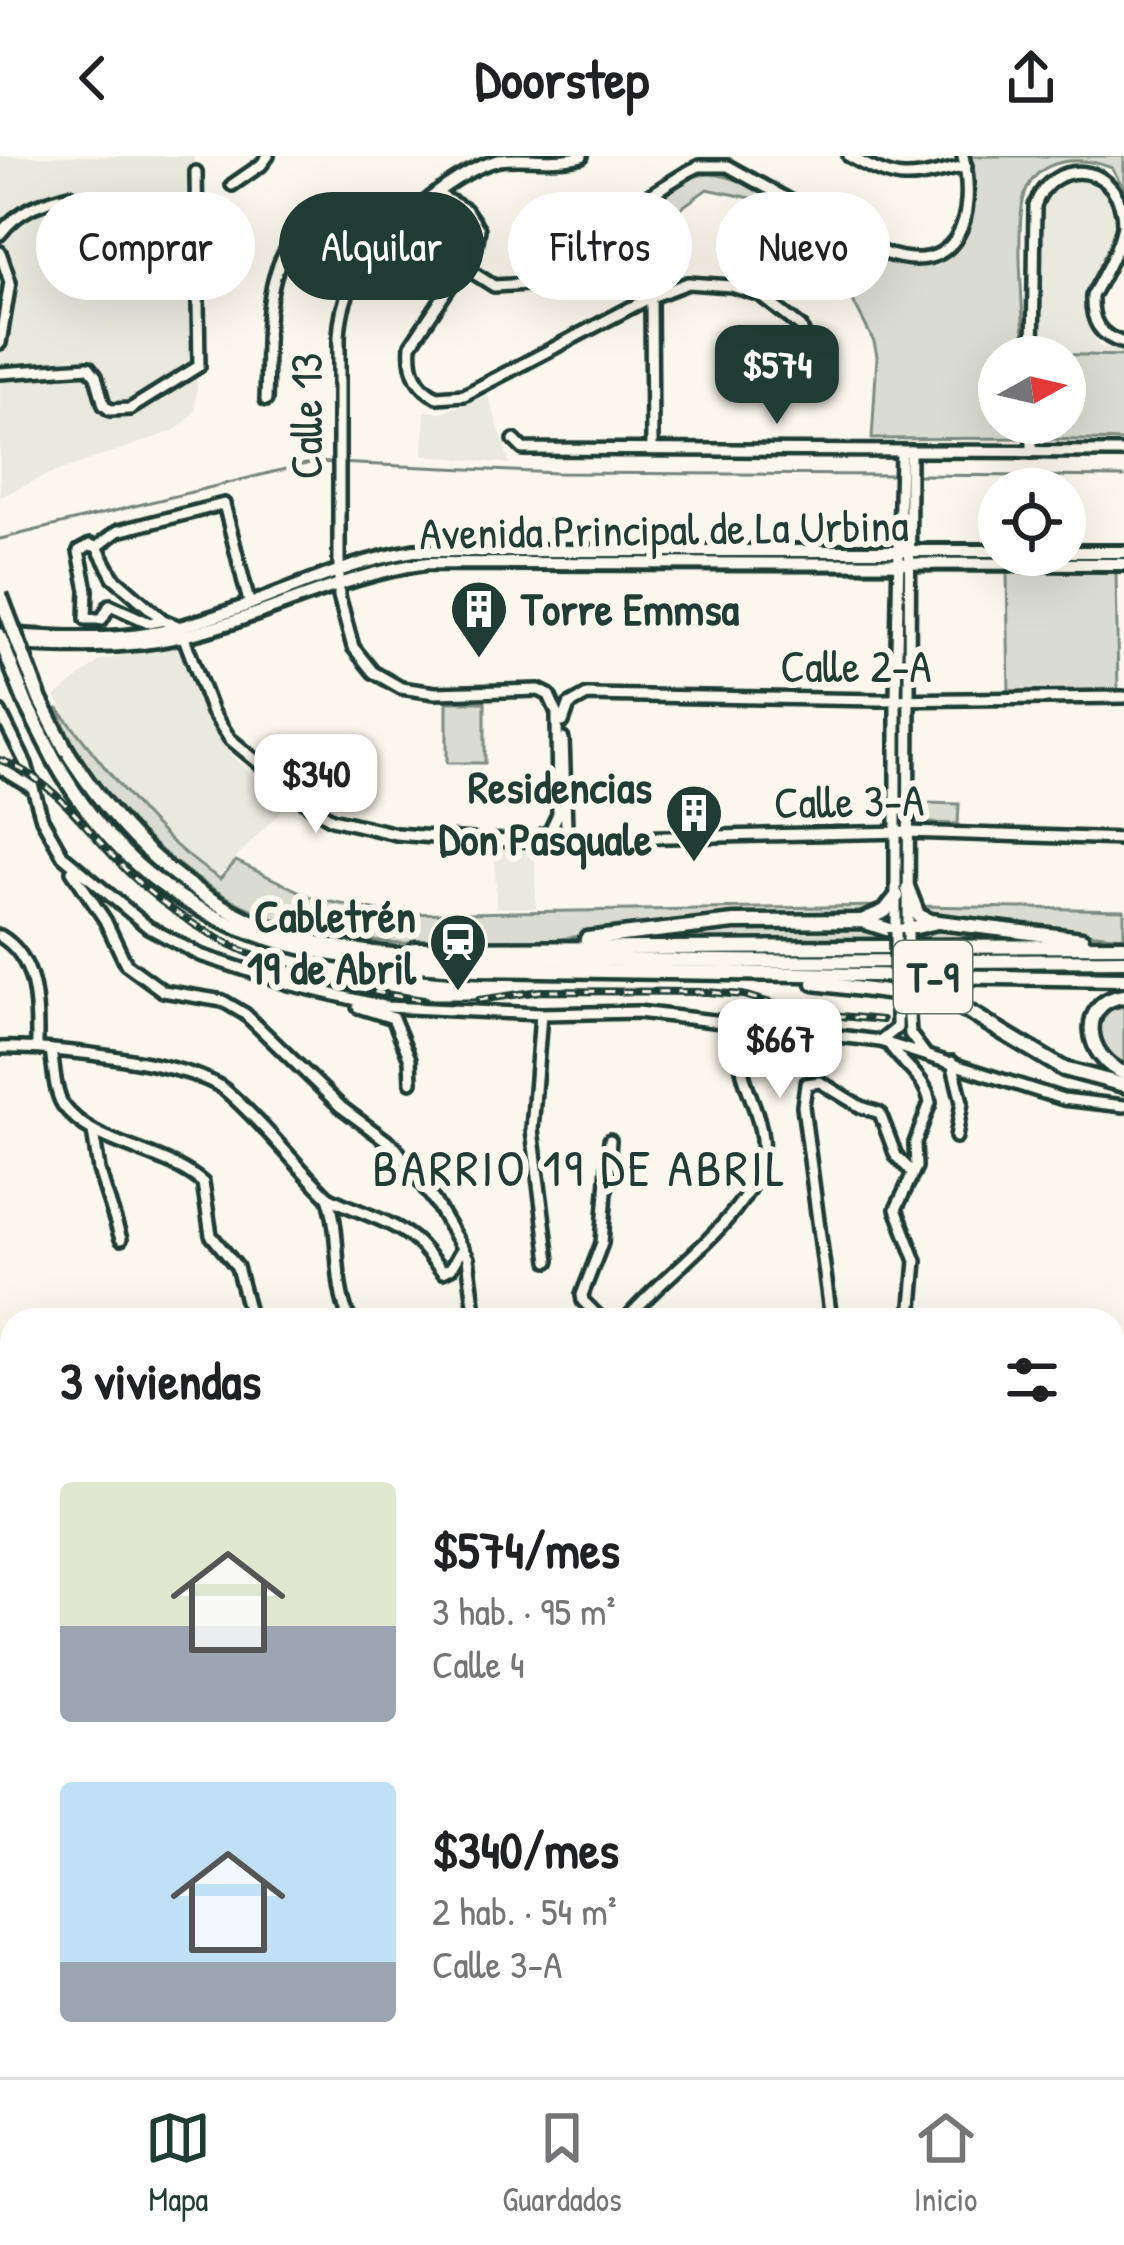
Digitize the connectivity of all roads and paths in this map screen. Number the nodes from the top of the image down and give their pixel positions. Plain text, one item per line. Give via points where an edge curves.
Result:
1 (268, 156) edge
2 (582, 156) edge
3 (849, 156) edge
4 (964, 161) edge
5 (196, 172) dead end
6 (232, 185) dead end
7 (440, 192) edge
8 (36, 206) edge
9 (0, 234) edge
10 (0, 252) edge
11 (279, 264) edge
12 (484, 280) edge
13 (692, 284) edge
14 (345, 300) edge
15 (442, 300) edge
16 (644, 300) edge
17 (650, 300) edge
18 (1033, 336) edge
19 (0, 343) edge
20 (1124, 343) edge
21 (810, 351) dead end
22 (0, 373) edge
23 (266, 400) dead end
24 (514, 440) dead end
25 (1032, 444) edge
26 (652, 449) junction
27 (905, 451) junction
28 (1032, 452) junction
29 (1124, 452) edge
30 (97, 547) junction
31 (978, 552) edge
32 (1086, 552) edge
33 (1124, 552) edge
34 (905, 557) junction
35 (1124, 564) edge
36 (339, 576) junction
37 (0, 596) edge
38 (249, 602) junction
39 (164, 620) junction
40 (183, 631) junction
41 (0, 638) edge
42 (1124, 698) edge
43 (902, 700) junction
44 (0, 712) edge
45 (0, 768) edge
46 (33, 788) junction
47 (902, 832) junction
48 (574, 838) joint
49 (1124, 839) edge
50 (63, 856) junction
51 (903, 892) junction
52 (862, 921) junction
53 (937, 922) junction
54 (902, 932) junction
55 (0, 937) edge
56 (563, 945) junction
57 (1100, 946) junction
58 (1124, 946) edge
59 (391, 953) junction
60 (1124, 959) edge
61 (742, 975) junction
62 (1124, 979) edge
63 (1124, 996) edge
64 (350, 1000) junction
65 (541, 1014) junction
66 (903, 1017) junction
67 (734, 1022) junction
68 (885, 1043) junction
69 (37, 1047) junction
70 (0, 1048) edge
71 (51, 1050) junction
72 (925, 1054) junction
73 (952, 1062) junction
74 (1124, 1073) edge
75 (411, 1082) dead end
76 (1124, 1084) edge
77 (1124, 1106) edge
78 (93, 1131) junction
79 (956, 1137) dead end
80 (610, 1141) dead end
81 (913, 1173) junction
82 (328, 1196) junction
83 (121, 1239) dead end
84 (462, 1249) junction
85 (549, 1261) dead end
86 (248, 1308) edge
87 (348, 1308) edge
88 (475, 1308) edge
89 (590, 1308) edge
90 (638, 1308) edge
91 (830, 1308) edge
92 (911, 1308) edge

1 - 6 street
2 - 7 street, Calle 13 via 506,158
3 - 4 street via 898,178
4 - 12 street via 969,207 962,231 931,257 884,253 728,166 709,165 579,238 528,284
5 - 22 street via 199,366 120,411 104,405 89,367
8 - 9 street
10 - 19 street via 10,282
11 - 23 street
13 - 21 street via 760,295 801,326
14 - 36 street, Calle 13 via 338,336
15 - 16 street via 410,357 416,380 437,397 464,394
17 - 26 street
18 - 20 street via 1041,186 1072,165 1090,166 1106,173 1122,199 1123,229 1092,307 1097,327
24 - 26 street via 523,449
25 - 28 street
26 - 27 street
27 - 28 street
27 - 34 street
28 - 29 street
30 - 38 street via 118,531 224,504
30 - 39 street via 113,577
30 - 39 street via 79,551 86,619 102,619 110,605
31 - 34 main road, Avenida Principal de La Urbina
32 - 33 main road
34 - 35 main road, Avenida Principal de La Urbina
34 - 36 main road, Avenida Principal de La Urbina via 458,562
34 - 43 street
36 - 38 main road, Avenida Principal de La Urbina
36 - 40 main road, Avenida Principal de La Urbina
36 - 40 street, Calle 13 via 353,647 385,681 435,693 549,694 557,713 558,814 550,831 532,840 484,841 332,819 230,739
37 - 59 highway, T-9, bridge via 66,750 157,862 206,897 282,933
38 - 40 main road, Avenida Principal de La Urbina
39 - 40 street
40 - 41 main road, Avenida Principal de La Urbina via 103,646
41 - 61 highway, T-9, bridge via 55,761 98,825 148,872 254,935 378,963
42 - 43 street, Calle 2-A
43 - 47 street
43 - 48 street, Calle 2-A via 587,695 563,713 566,826
44 - 46 street
45 - 46 street
46 - 50 street
47 - 48 street, Calle 3-A
47 - 49 street, Calle 3-A
47 - 51 street
50 - 64 street via 172,943
50 - 84 street via 126,964 164,991 223,1000 245,1014 395,1147
51 - 52 highway
51 - 53 highway via 918,915
51 - 54 street
52 - 54 highway
52 - 56 highway via 703,924
53 - 54 highway
53 - 57 highway
54 - 66 street, bridge
55 - 69 street via 26,961
56 - 57 highway
56 - 59 highway
57 - 58 highway
59 - 60 highway, T-9 via 472,961
61 - 62 highway, T-9
61 - 76 highway via 949,1000 1064,1069
63 - 74 highway via 1098,1006 1091,1027 1101,1058
64 - 65 street
64 - 75 street via 393,1018
65 - 67 street via 638,1012
65 - 85 street via 532,1130
66 - 68 street
66 - 72 street
67 - 68 street
67 - 90 street via 759,1114 760,1172 736,1208
68 - 72 street
68 - 81 street via 928,1090
69 - 70 street
69 - 71 street
71 - 78 street via 60,1101
71 - 82 street via 195,1074 224,1090
72 - 73 street
73 - 77 street via 1064,1099
73 - 79 street via 962,1102
78 - 83 street
78 - 86 street via 203,1183 211,1235 237,1267
80 - 89 street via 602,1244 582,1295
81 - 91 street via 896,1156 880,1113 820,1082 806,1084 802,1106
81 - 92 street via 896,1209 916,1261
82 - 84 street via 389,1223 443,1272
82 - 87 street
84 - 88 street

